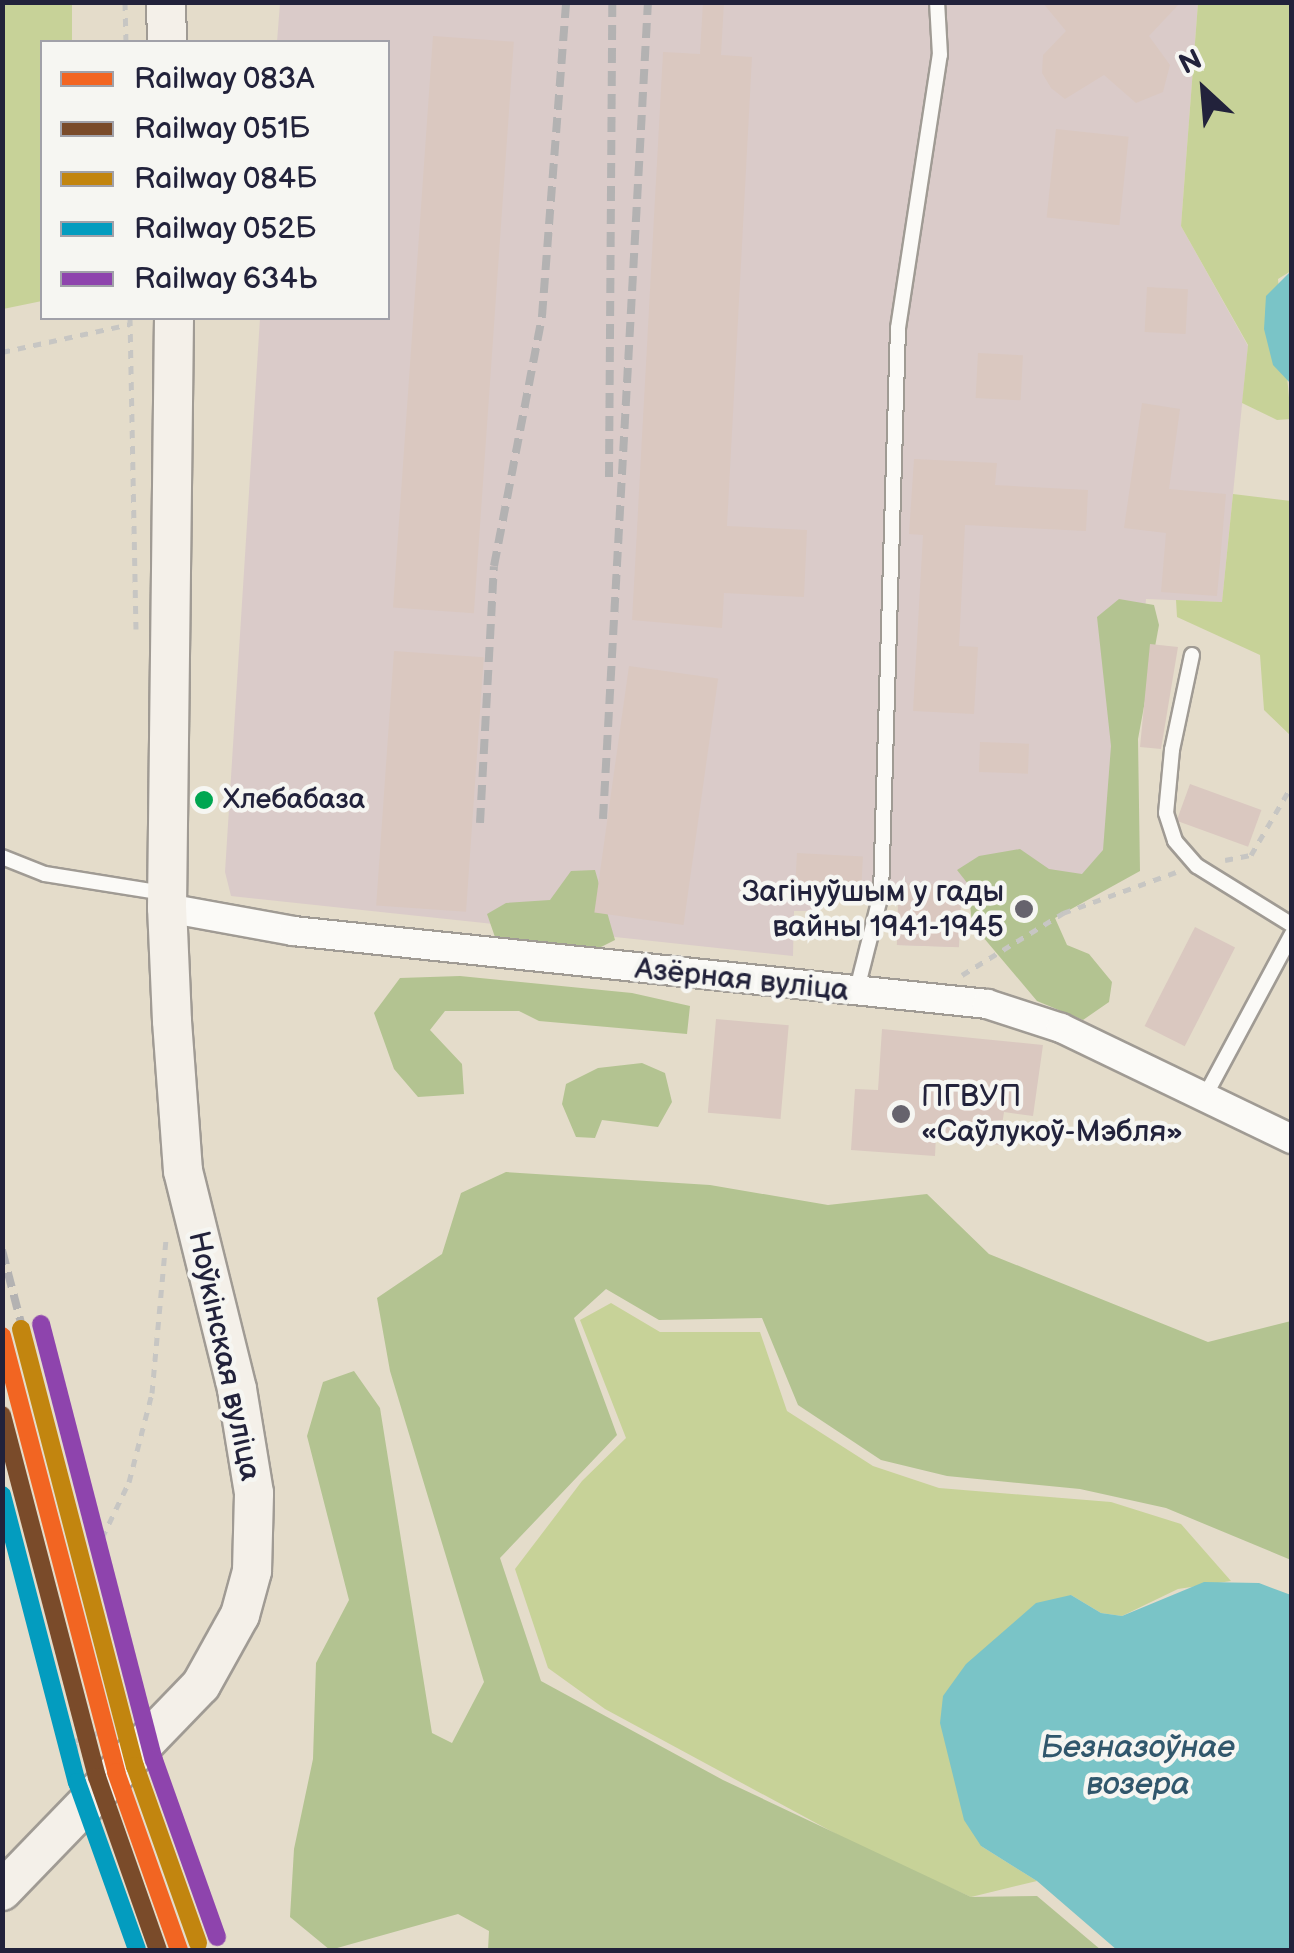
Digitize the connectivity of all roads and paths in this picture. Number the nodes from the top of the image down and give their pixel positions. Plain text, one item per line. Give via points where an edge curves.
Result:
1 (125, 2) edge
2 (166, 2) edge
3 (938, 2) edge
4 (126, 40) edge
5 (167, 40) edge
6 (174, 320) edge
7 (130, 321) edge
8 (2, 352) edge
9 (136, 632) dead end
10 (1192, 655) dead end
11 (1292, 784) edge
12 (2, 857) edge
13 (1197, 866) junction
14 (169, 901) junction
15 (1292, 926) edge
16 (1292, 934) edge
17 (856, 993) junction
18 (926, 999) junction
19 (1204, 1098) junction
20 (1292, 1138) edge
21 (166, 1225) dead end
22 (78, 1784) dead end
23 (2, 1891) edge

1 - 4 path
2 - 5 main road
3 - 17 lane via 940,55 898,328 881,894
6 - 14 main road, Ноўкінская вуліца
7 - 8 path
7 - 9 path
10 - 13 lane via 1166,813 1175,841
11 - 13 path via 1251,854
12 - 14 lane via 45,874
13 - 15 lane
13 - 18 path via 1063,914
14 - 17 street, Азёрная вуліца via 293,931
14 - 23 main road, Ноўкінская вуліца via 183,1171 237,1389 254,1493 252,1570 234,1628 200,1685
16 - 19 lane
17 - 18 street, Азёрная вуліца
18 - 19 street, Азёрная вуліца via 986,1004 1061,1028
19 - 20 street, Азёрная вуліца
21 - 22 path via 152,1393 129,1482 102,1538 102,1579 136,1712 128,1723 75,1741

